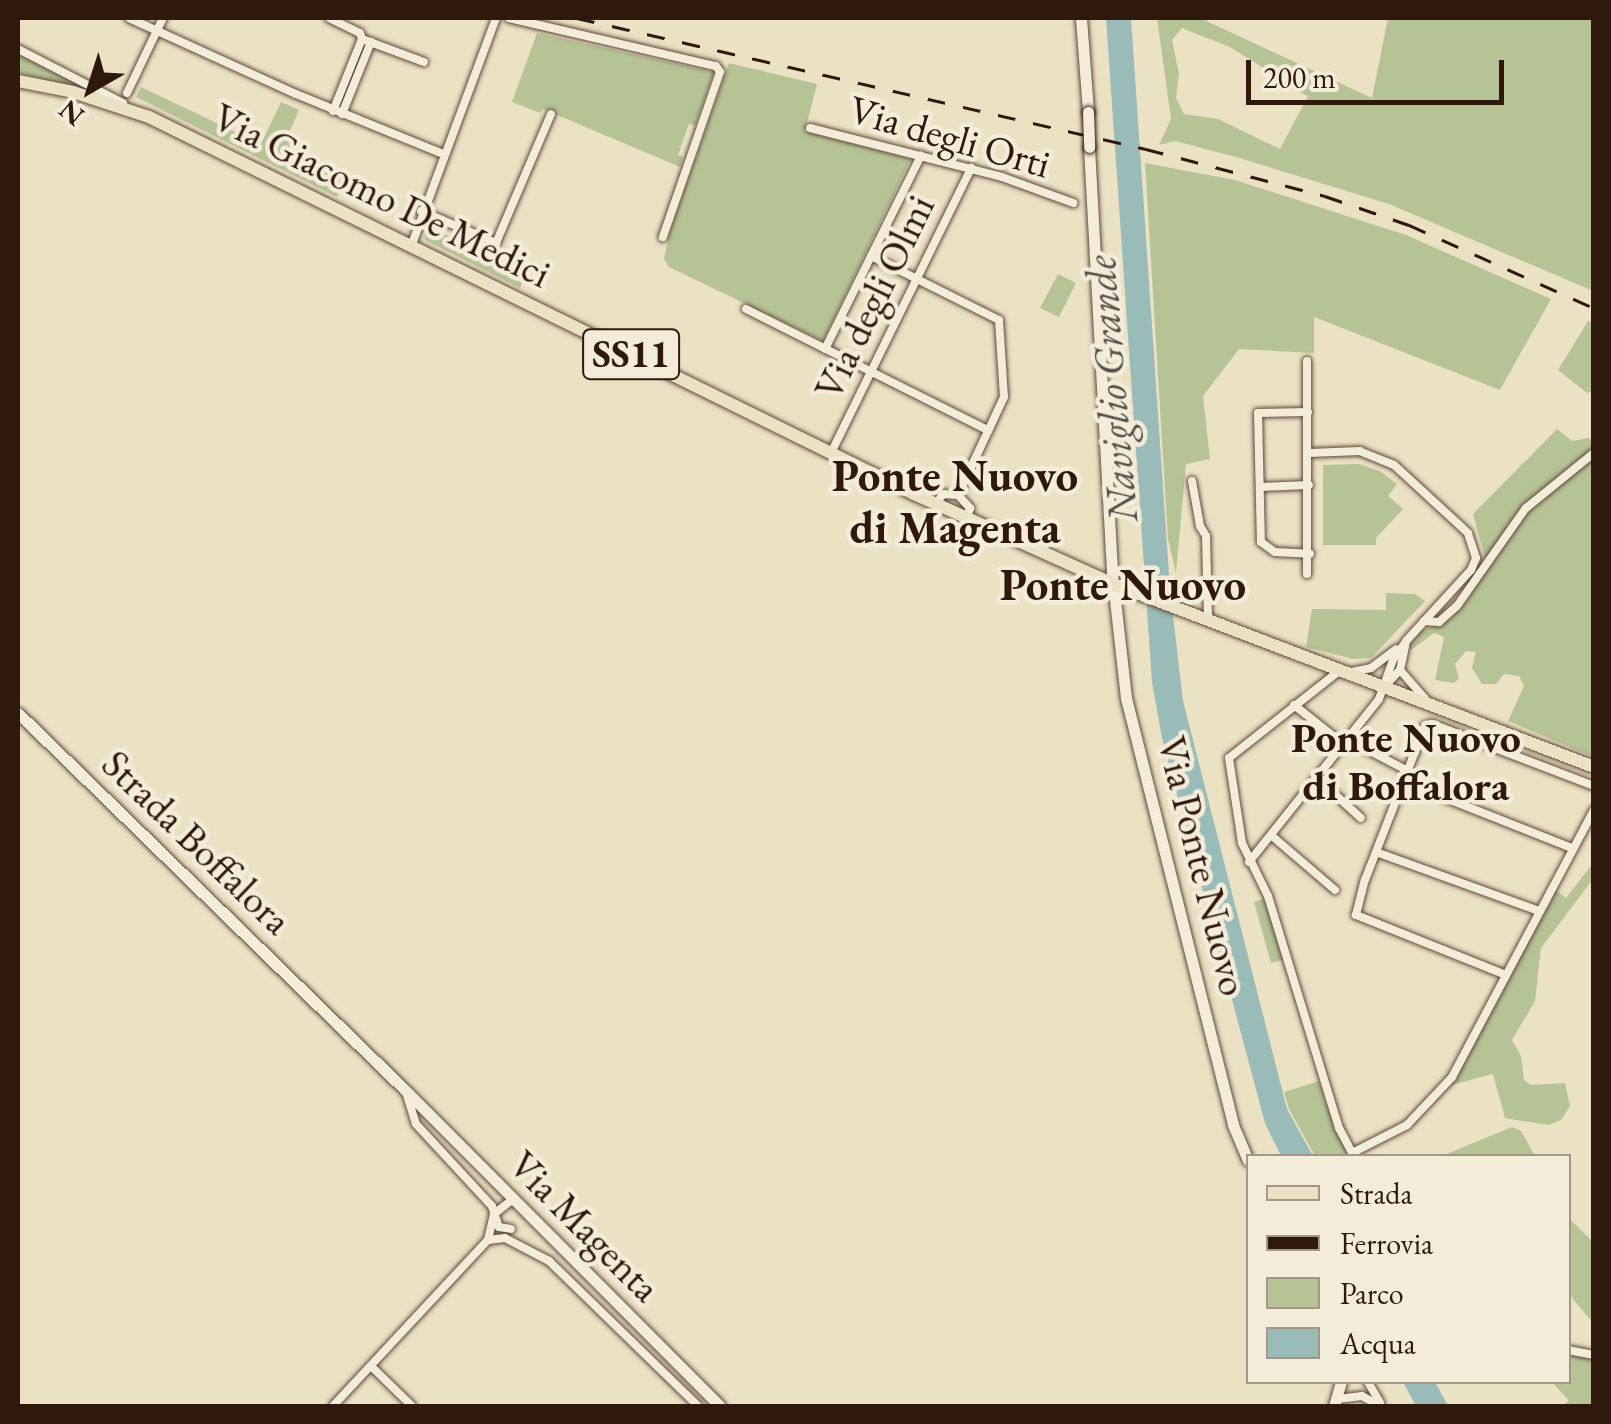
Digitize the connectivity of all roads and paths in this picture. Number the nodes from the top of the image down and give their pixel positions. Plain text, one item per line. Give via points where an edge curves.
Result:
1 (129, 18) edge
2 (164, 18) edge
3 (328, 18) edge
4 (496, 18) edge
5 (508, 18) edge
6 (1081, 18) edge
7 (157, 31) junction
8 (366, 40) junction
9 (18, 49) edge
10 (424, 62) dead end
11 (18, 81) edge
12 (127, 93) dead end
13 (338, 112) junction
14 (551, 114) dead end
15 (149, 116) junction
16 (810, 128) dead end
17 (443, 154) junction
18 (921, 156) junction
19 (970, 168) junction
20 (1072, 203) dead end
21 (420, 211) junction
22 (662, 237) dead end
23 (412, 244) junction
24 (871, 256) junction
25 (917, 277) junction
26 (746, 309) dead end
27 (825, 349) junction
28 (1307, 361) dead end
29 (870, 372) junction
30 (1308, 412) junction
31 (988, 430) junction
32 (831, 453) junction
33 (1309, 453) junction
34 (1594, 453) edge
35 (1192, 481) dead end
36 (1309, 485) junction
37 (1260, 487) junction
38 (958, 495) junction
39 (936, 504) junction
40 (966, 518) junction
41 (1310, 554) junction
42 (1307, 574) dead end
43 (1122, 587) junction
44 (1208, 620) junction
45 (1424, 620) junction
46 (1407, 640) junction
47 (1400, 670) junction
48 (1340, 672) junction
49 (1383, 688) junction
50 (1294, 705) junction
51 (1446, 712) junction
52 (18, 713) edge
53 (1345, 741) junction
54 (1524, 741) junction
55 (1519, 757) junction
56 (1594, 766) edge
57 (1408, 771) junction
58 (1317, 778) junction
59 (1404, 782) junction
60 (1594, 786) edge
61 (1594, 810) edge
62 (1361, 818) dead end
63 (1272, 836) junction
64 (1572, 848) junction
65 (1376, 852) junction
66 (1250, 862) junction
67 (1334, 890) dead end
68 (1539, 910) junction
69 (1506, 975) junction
70 (330, 1018) joint
71 (406, 1091) junction
72 (1352, 1154) edge
73 (1355, 1154) edge
74 (1246, 1155) edge
75 (512, 1200) junction
76 (524, 1211) junction
77 (494, 1214) junction
78 (512, 1230) junction
79 (505, 1238) junction
80 (488, 1240) junction
81 (371, 1366) junction
82 (1369, 1384) edge
83 (1337, 1404) edge
84 (333, 1406) edge
85 (412, 1406) edge
86 (698, 1406) edge
87 (720, 1406) edge
88 (1382, 1406) edge

1 - 7 street
2 - 7 street
3 - 8 street
4 - 17 street
5 - 22 street via 716,66 720,72
6 - 43 street, Via Ponte Nuovo, bridge via 1112,572
7 - 12 street
7 - 13 street
8 - 10 street
8 - 13 street
9 - 15 street
11 - 15 main road, SS11
13 - 17 street
14 - 21 street via 496,243
15 - 23 main road, Via Giacomo De Medici / SS11
16 - 18 street, Via degli Orti
17 - 21 street
18 - 19 street, Via degli Orti
18 - 24 street, Via degli Olmi
19 - 20 street, Via degli Orti
19 - 25 street, Via degli Olmi
21 - 23 street
23 - 32 main road, Via Giacomo De Medici / SS11
24 - 25 street
24 - 27 street, Via degli Olmi
25 - 29 street, Via degli Olmi
25 - 31 street via 999,320 1004,397
26 - 27 street
27 - 29 street
28 - 30 street
29 - 31 street
29 - 32 street, Via degli Olmi
30 - 33 street
30 - 37 street via 1258,413
31 - 38 street
32 - 39 main road, Via Giacomo De Medici / SS11
33 - 36 street
33 - 45 street via 1378,456 1468,533 1476,550 1471,570
34 - 45 street via 1526,508 1457,606 1438,622
35 - 44 street via 1206,536
36 - 37 street
36 - 41 street
37 - 41 street via 1264,546
38 - 39 street via 943,494
38 - 40 street via 970,508
39 - 40 main road, Via Giacomo De Medici / SS11
40 - 43 main road, Via Giacomo De Medici / SS11
41 - 42 street
43 - 44 main road, SS11
43 - 74 street, Via Ponte Nuovo via 1126,698
44 - 48 main road, SS11
45 - 46 street
46 - 47 street
46 - 48 street via 1371,668
46 - 49 street
47 - 49 street
47 - 51 street
48 - 49 main road, SS11
48 - 50 street
49 - 51 main road, SS11
49 - 53 street
50 - 53 street
50 - 66 street via 1228,758 1236,821
51 - 54 main road, SS11
52 - 70 street, Strada Boffalora
53 - 57 street
53 - 58 street
54 - 55 street
54 - 56 main road, SS11
55 - 57 street via 1432,724 1425,726
55 - 60 street
57 - 59 street
58 - 62 street
58 - 63 street
59 - 64 street
59 - 65 street
61 - 64 street
63 - 66 street
63 - 67 street
64 - 68 street
65 - 68 street
65 - 69 street via 1356,915
66 - 72 street via 1268,896
68 - 69 street
69 - 73 street via 1452,1077 1407,1124
70 - 71 street, Via Magenta
71 - 75 street, Via Magenta
71 - 77 street, Via Magenta via 416,1124
75 - 76 street, Via Magenta
75 - 77 street
76 - 78 street
76 - 87 street, Via Magenta
77 - 78 street, Via Magenta via 499,1227
77 - 80 street
78 - 79 street
79 - 80 street
79 - 86 street, Via Magenta via 549,1261
80 - 81 street
81 - 84 street
81 - 85 street
82 - 88 street
83 - 88 street via 1362,1396

